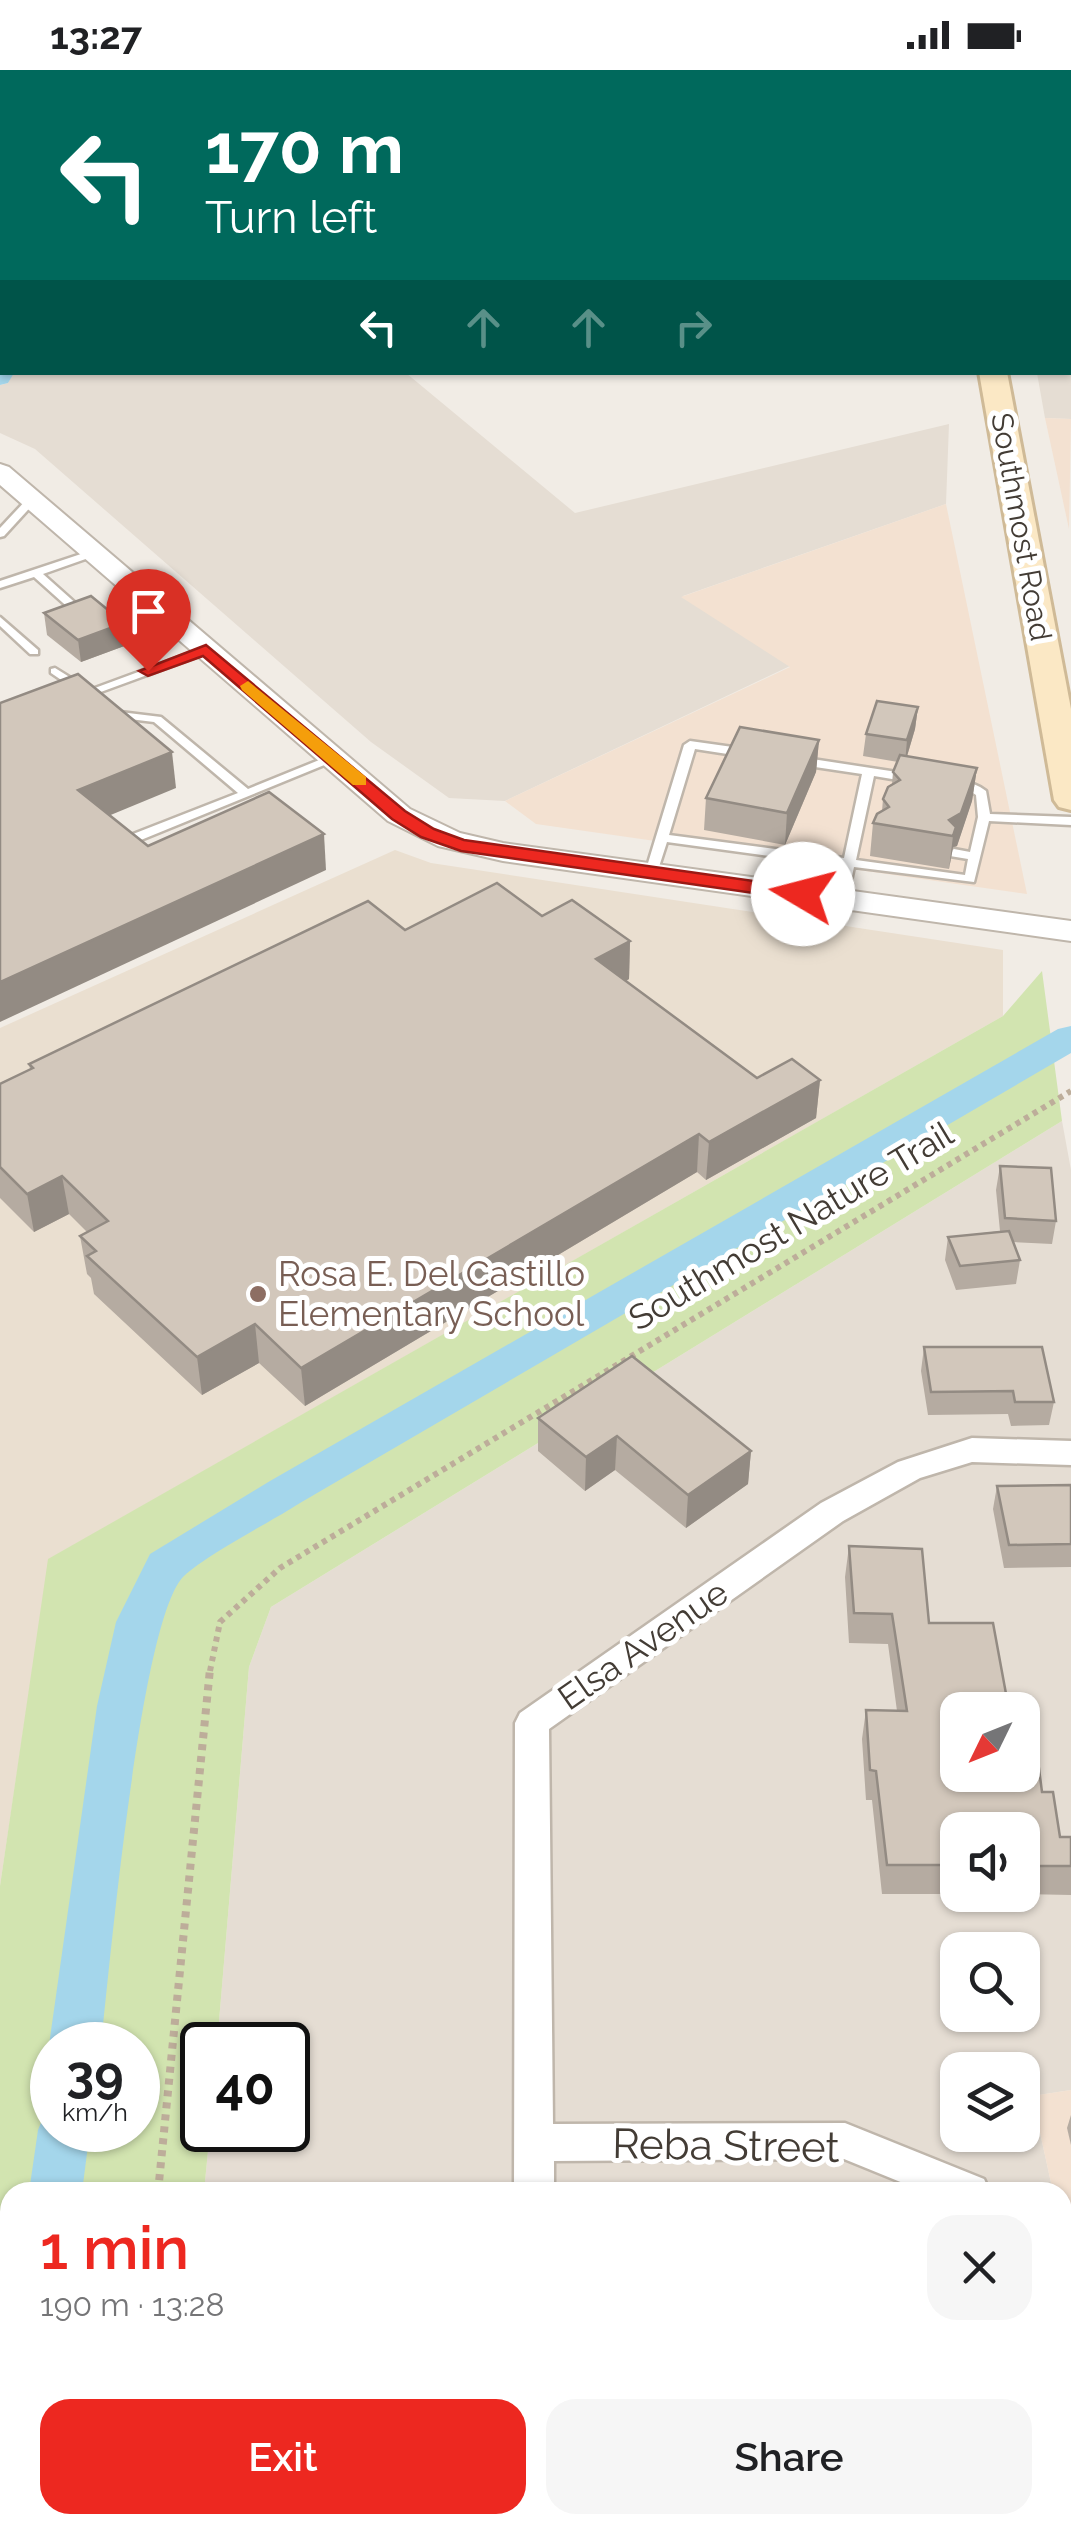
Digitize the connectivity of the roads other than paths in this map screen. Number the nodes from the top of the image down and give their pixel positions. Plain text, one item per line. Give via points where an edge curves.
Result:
1 (994, 375) edge
2 (0, 472) edge
3 (32, 500) junction
4 (1, 532) edge
5 (94, 553) junction
6 (36, 572) junction
7 (0, 585) edge
8 (76, 609) edge
9 (0, 620) edge
10 (206, 650) junction
11 (34, 652) dead end
12 (55, 672) dead end
13 (90, 692) junction
14 (1065, 730) edge
15 (762, 756) edge
16 (333, 758) junction
17 (780, 758) edge
18 (869, 772) junction
19 (922, 780) edge
20 (939, 782) edge
21 (246, 793) junction
22 (1071, 800) edge
23 (1071, 821) edge
24 (982, 823) junction
25 (964, 826) edge
26 (662, 838) junction
27 (132, 839) edge
28 (954, 853) edge
29 (975, 857) junction
30 (850, 863) junction
31 (651, 873) junction
32 (842, 899) junction
33 (1071, 931) edge
34 (1071, 1453) edge
35 (533, 2143) junction
36 (534, 2182) edge
37 (945, 2182) edge

1 - 14 main road, Southmost Road
2 - 3 street
3 - 4 lane
3 - 5 street
5 - 6 lane
5 - 10 street
6 - 7 lane
6 - 8 lane
9 - 11 lane
10 - 13 lane
10 - 16 street
12 - 13 lane
13 - 21 lane via 117,715 157,719
14 - 22 main road, Southmost Road
15 - 26 lane via 690,745
16 - 21 lane
16 - 31 street via 398,815 444,839
17 - 18 lane
18 - 19 lane
18 - 30 lane via 868,808
20 - 24 lane via 982,794
21 - 27 lane
23 - 24 lane
24 - 25 lane
24 - 29 lane
26 - 30 lane
26 - 31 lane
28 - 29 lane
29 - 30 lane via 970,880
30 - 32 lane
31 - 32 street
32 - 33 street
34 - 35 street, Elsa Avenue via 972,1450 909,1470 832,1512 532,1723
35 - 36 street, Elsa Avenue
35 - 37 street, Reba Street via 844,2141

